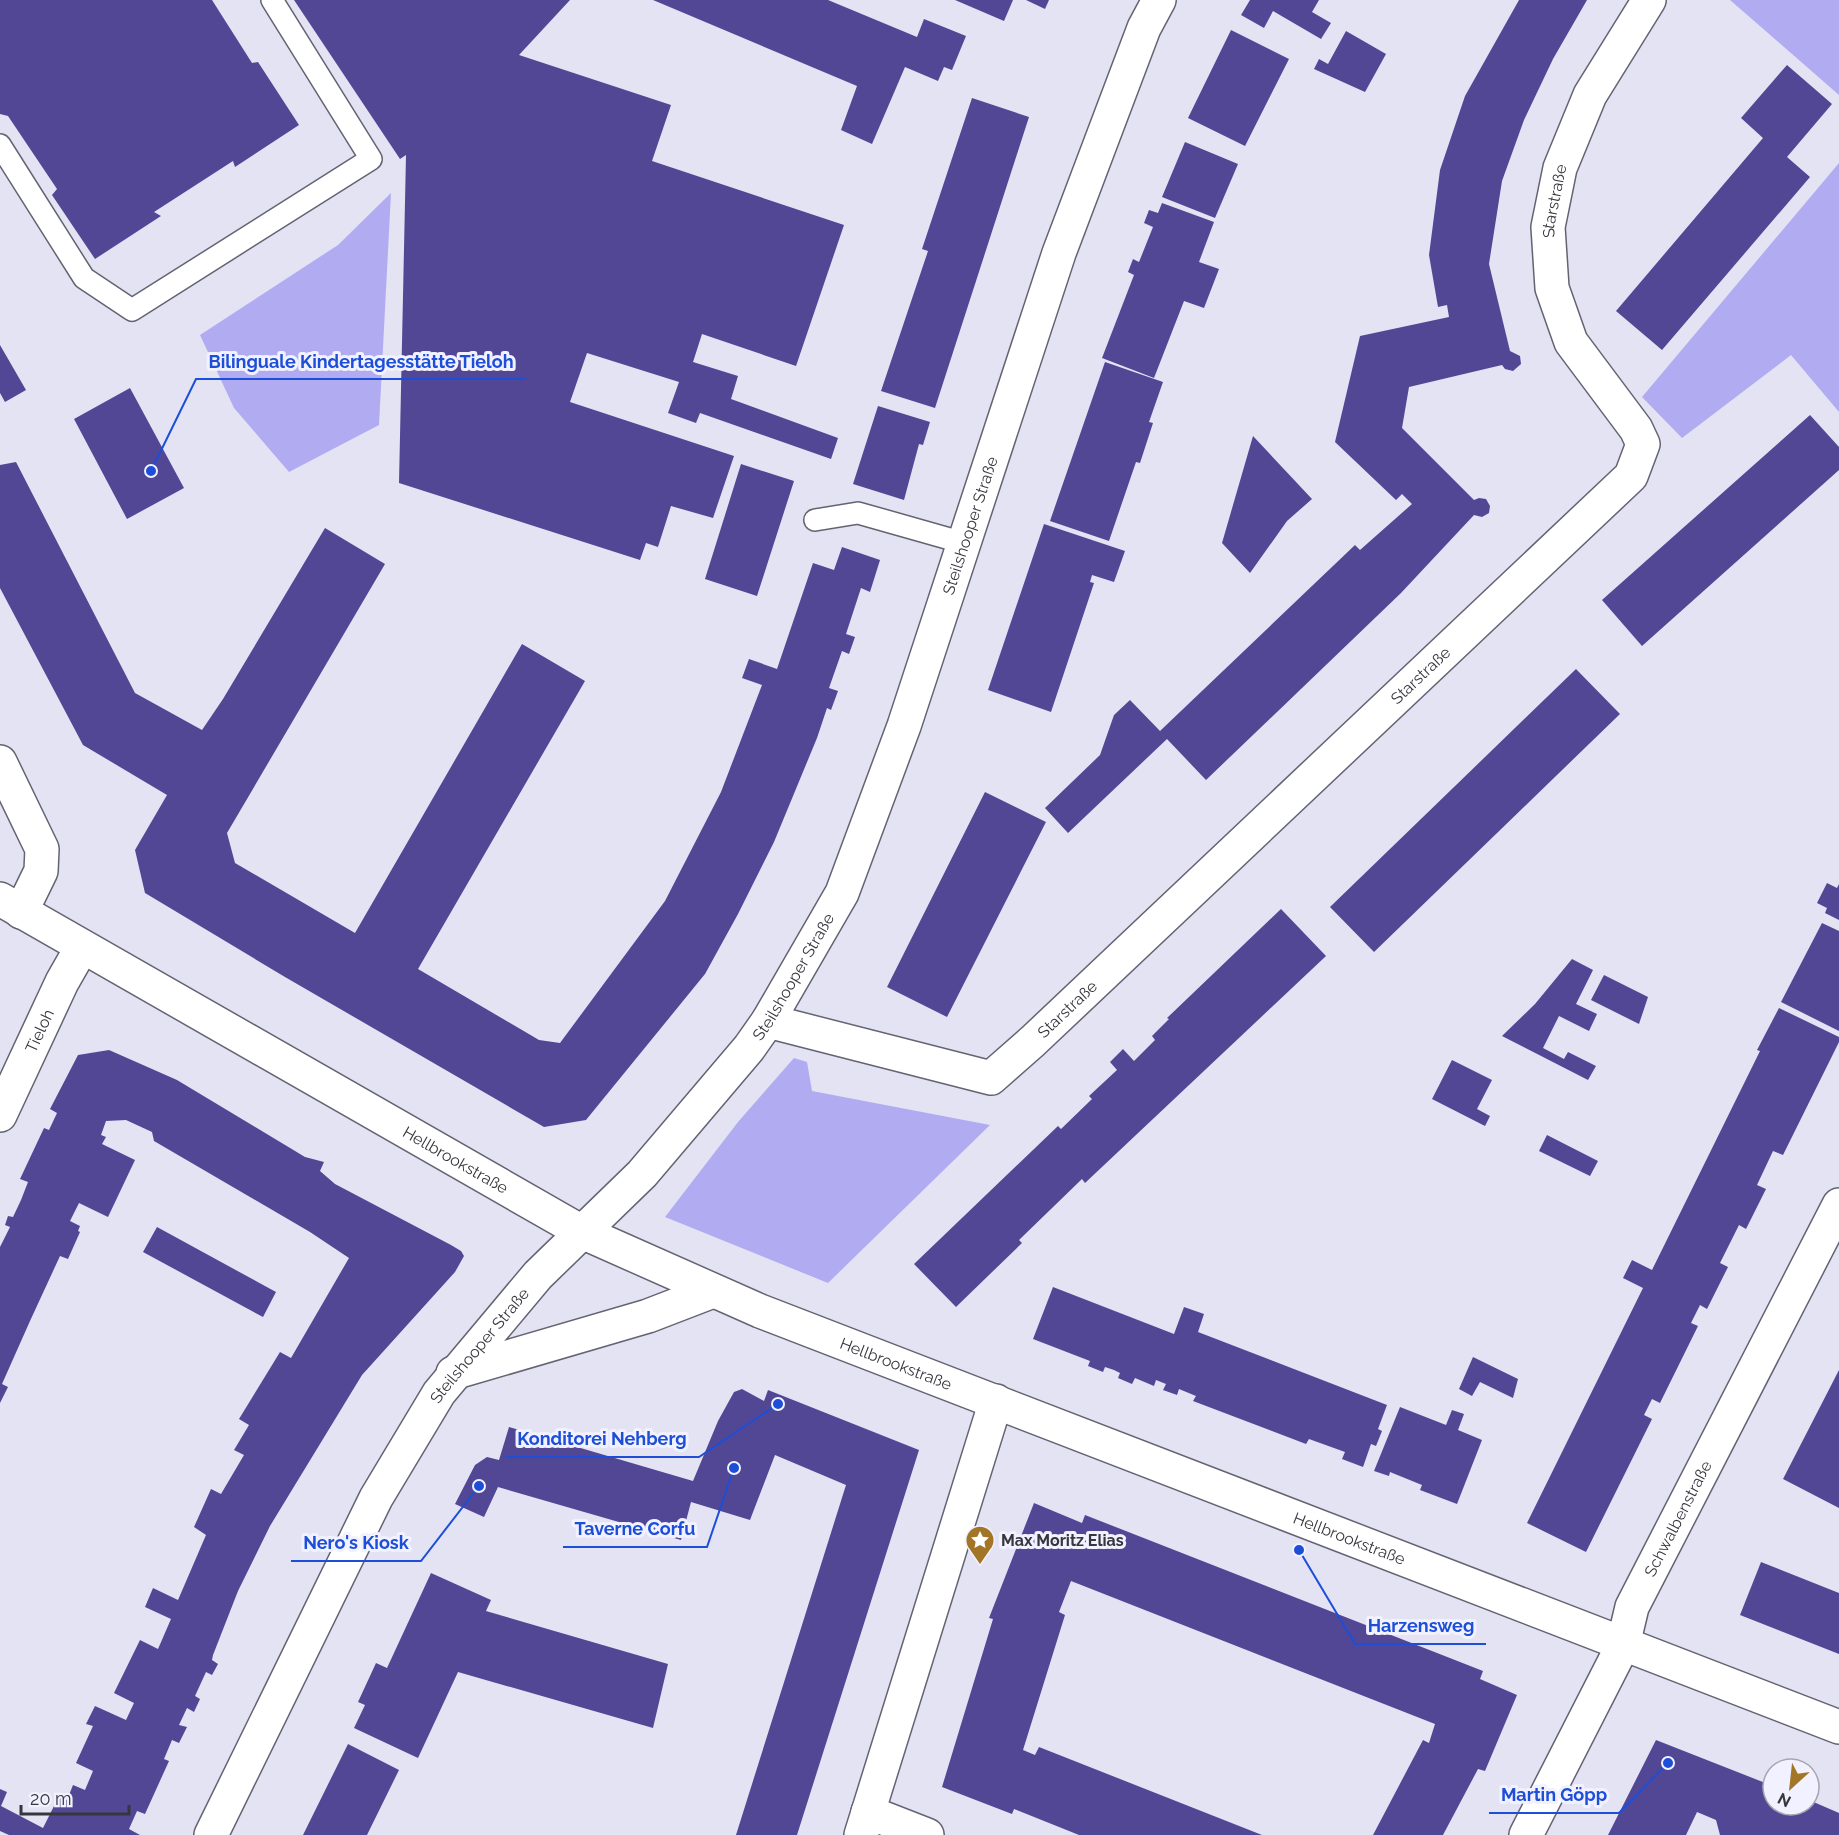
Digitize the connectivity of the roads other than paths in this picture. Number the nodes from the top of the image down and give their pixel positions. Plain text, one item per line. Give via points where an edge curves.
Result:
1 (272, 0) edge
2 (1159, 0) edge
3 (1649, 0) edge
4 (0, 145) edge
5 (815, 520) dead end
6 (964, 543) junction
7 (0, 762) edge
8 (10, 905) edge
9 (82, 947) junction
10 (768, 1021) junction
11 (0, 1115) edge
12 (1839, 1205) edge
13 (582, 1232) junction
14 (713, 1290) junction
15 (453, 1373) junction
16 (996, 1401) junction
17 (1623, 1645) junction
18 (1839, 1727) edge
19 (864, 1824) edge
20 (212, 1835) edge
21 (927, 1835) edge
22 (1527, 1835) edge

1 - 4 lane via 371,159 132,310 84,278
2 - 6 street, Steilshooper Straße via 1144,28 1059,253
3 - 10 street, Starstraße via 1590,96 1560,168 1548,227 1552,288 1570,342 1636,429 1643,444 1631,476 991,1078
5 - 6 lane via 858,513
6 - 10 street, Steilshooper Straße via 904,726 842,893
7 - 8 street via 42,849 41,871
8 - 9 street, Hellbrookstraße
9 - 11 street, Tieloh
9 - 13 street, Hellbrookstraße
10 - 13 street, Steilshooper Straße via 642,1174
12 - 17 street, Schwalbenstraße via 1632,1607
13 - 14 street, Hellbrookstraße
13 - 15 street, Steilshooper Straße via 538,1275
14 - 15 street via 648,1316
14 - 16 street, Hellbrookstraße
15 - 20 street, Steilshooper Straße via 376,1498
16 - 17 street, Hellbrookstraße
16 - 19 street
17 - 18 street, Hellbrookstraße
17 - 22 street, Schwalbenstraße
19 - 21 street

